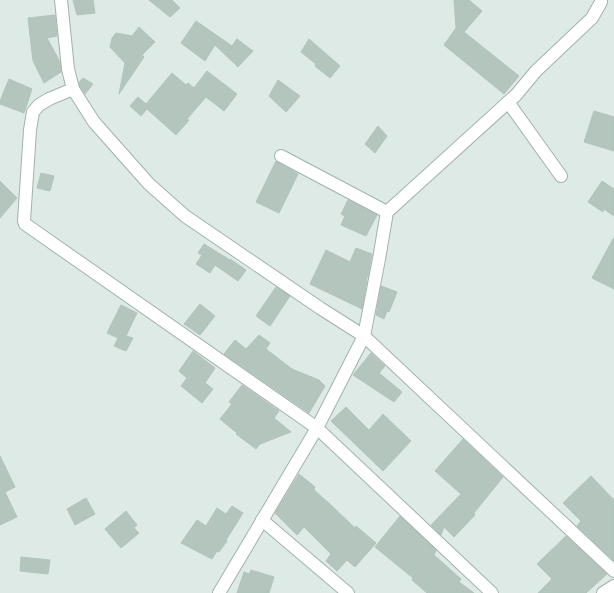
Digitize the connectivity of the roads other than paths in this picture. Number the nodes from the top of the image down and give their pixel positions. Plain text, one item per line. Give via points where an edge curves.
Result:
1 (61, 0) edge
2 (601, 0) edge
3 (72, 89) junction
4 (508, 102) junction
5 (281, 156) dead end
6 (561, 176) dead end
7 (387, 212) junction
8 (364, 336) junction
9 (317, 428) junction
10 (262, 520) junction
11 (614, 571) edge
12 (614, 586) edge
13 (219, 593) edge
14 (348, 593) edge
15 (492, 593) edge
16 (603, 593) edge

1 - 3 street
2 - 4 street via 592,18 536,71
3 - 8 street via 94,122 149,184 186,216
3 - 9 street via 48,99 33,112 29,138 25,224
4 - 6 street
4 - 7 street
5 - 7 street
7 - 8 street
8 - 9 street
8 - 11 street
9 - 10 street
9 - 15 street
10 - 13 street
10 - 14 street
12 - 16 street

